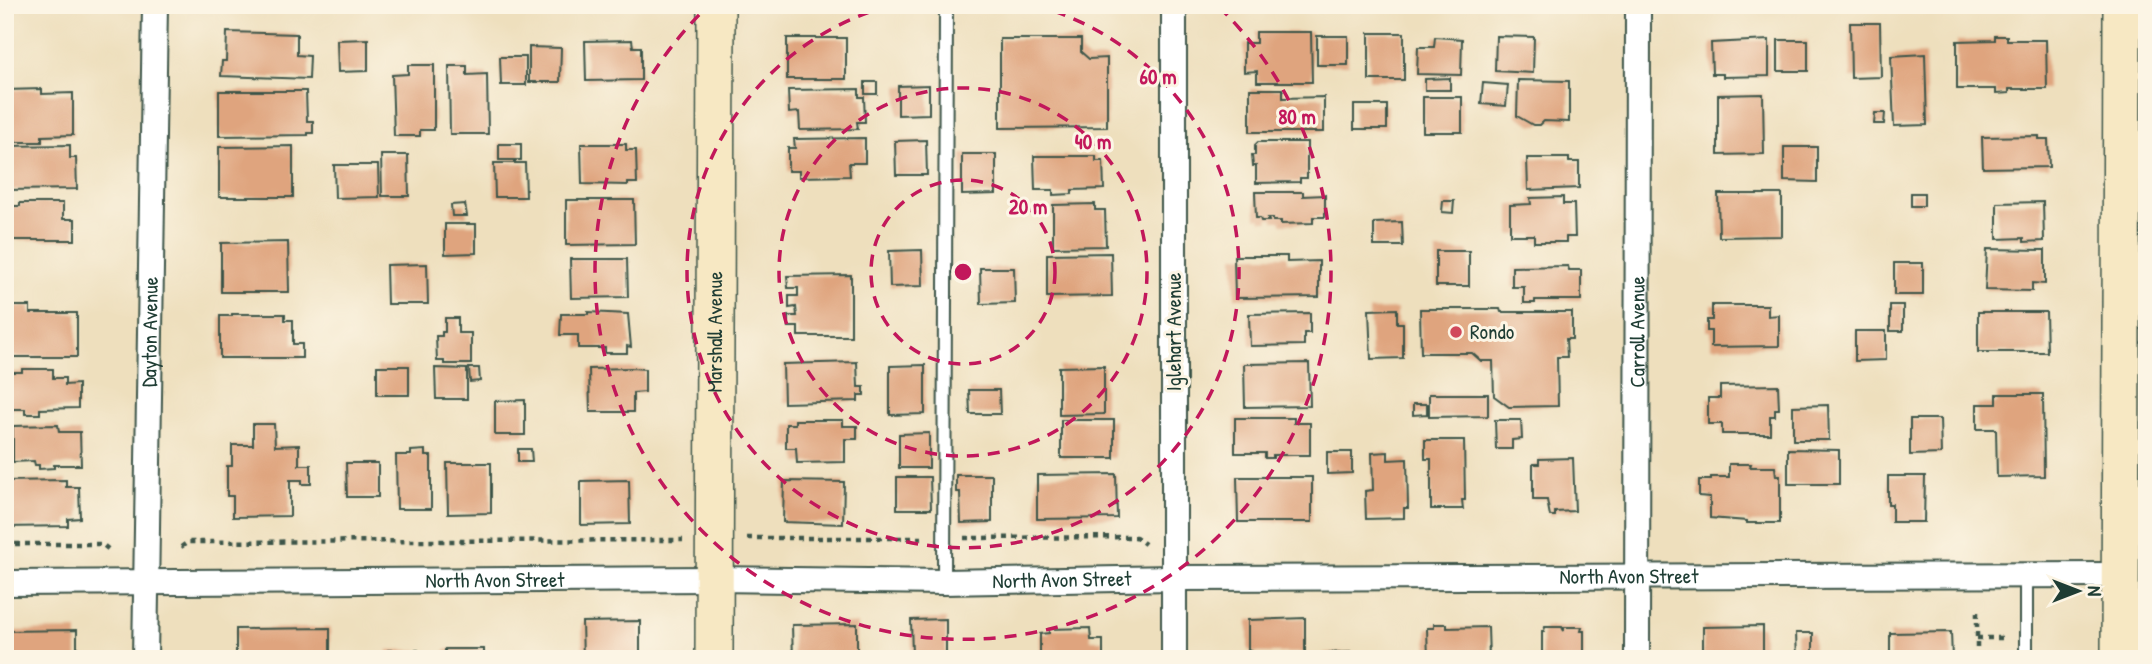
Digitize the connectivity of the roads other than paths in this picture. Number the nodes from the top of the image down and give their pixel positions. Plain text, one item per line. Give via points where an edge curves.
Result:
1 (155, 5) edge
2 (716, 5) edge
3 (946, 5) edge
4 (1174, 5) edge
5 (1638, 5) edge
6 (2122, 5) edge
7 (2120, 575) junction
8 (2026, 576) junction
9 (1637, 577) junction
10 (1174, 578) junction
11 (714, 579) junction
12 (145, 582) junction
13 (944, 582) junction
14 (5, 583) edge
15 (145, 659) edge
16 (714, 659) edge
17 (1174, 659) edge
18 (1637, 659) edge
19 (2026, 659) edge
20 (2120, 659) edge

1 - 12 street, Dayton Avenue
2 - 11 street, Marshall Avenue
3 - 13 lane
4 - 10 street, Iglehart Avenue
5 - 9 street, Carroll Avenue
6 - 7 street
7 - 8 street, North Avon Street
7 - 20 street
8 - 9 street, North Avon Street
8 - 19 lane
9 - 10 street, North Avon Street
9 - 18 street, Carroll Avenue
10 - 13 street, North Avon Street
10 - 17 street, Iglehart Avenue
11 - 12 street, North Avon Street
11 - 13 street, North Avon Street
11 - 16 street, Marshall Avenue
12 - 14 street, North Avon Street
12 - 15 street, Dayton Avenue

